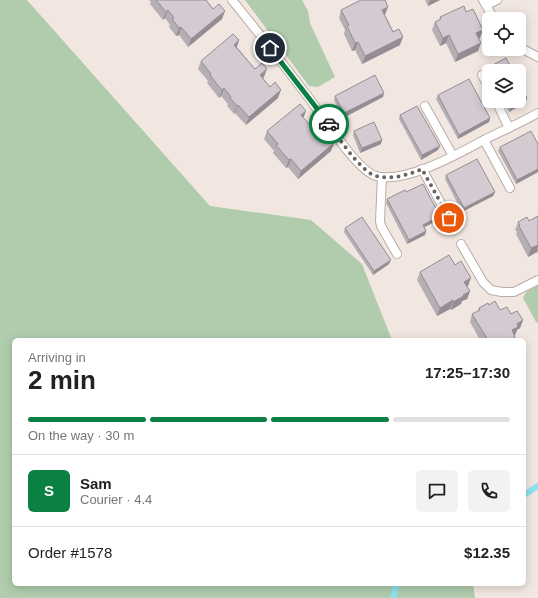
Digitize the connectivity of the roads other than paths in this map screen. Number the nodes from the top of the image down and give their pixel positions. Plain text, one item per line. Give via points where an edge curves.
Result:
1 (232, 0) edge
2 (497, 0) edge
3 (485, 3) edge
4 (490, 12) edge
5 (526, 51) edge
6 (538, 57) edge
7 (425, 106) dead end
8 (499, 108) edge
9 (538, 113) edge
10 (509, 128) junction
11 (484, 140) junction
12 (453, 156) junction
13 (422, 169) junction
14 (382, 177) junction
15 (510, 188) dead end
16 (449, 218) dead end
17 (461, 244) dead end
18 (397, 254) dead end
19 (538, 280) edge

1 - 14 lane via 354,158 375,176
2 - 3 lane
3 - 4 lane
5 - 6 lane
7 - 12 lane
8 - 10 lane
9 - 10 lane
10 - 11 lane
11 - 12 lane
11 - 15 lane
12 - 13 lane
13 - 14 lane via 394,178
13 - 16 lane
14 - 18 lane via 380,226
17 - 19 lane via 483,282 491,290 514,292

